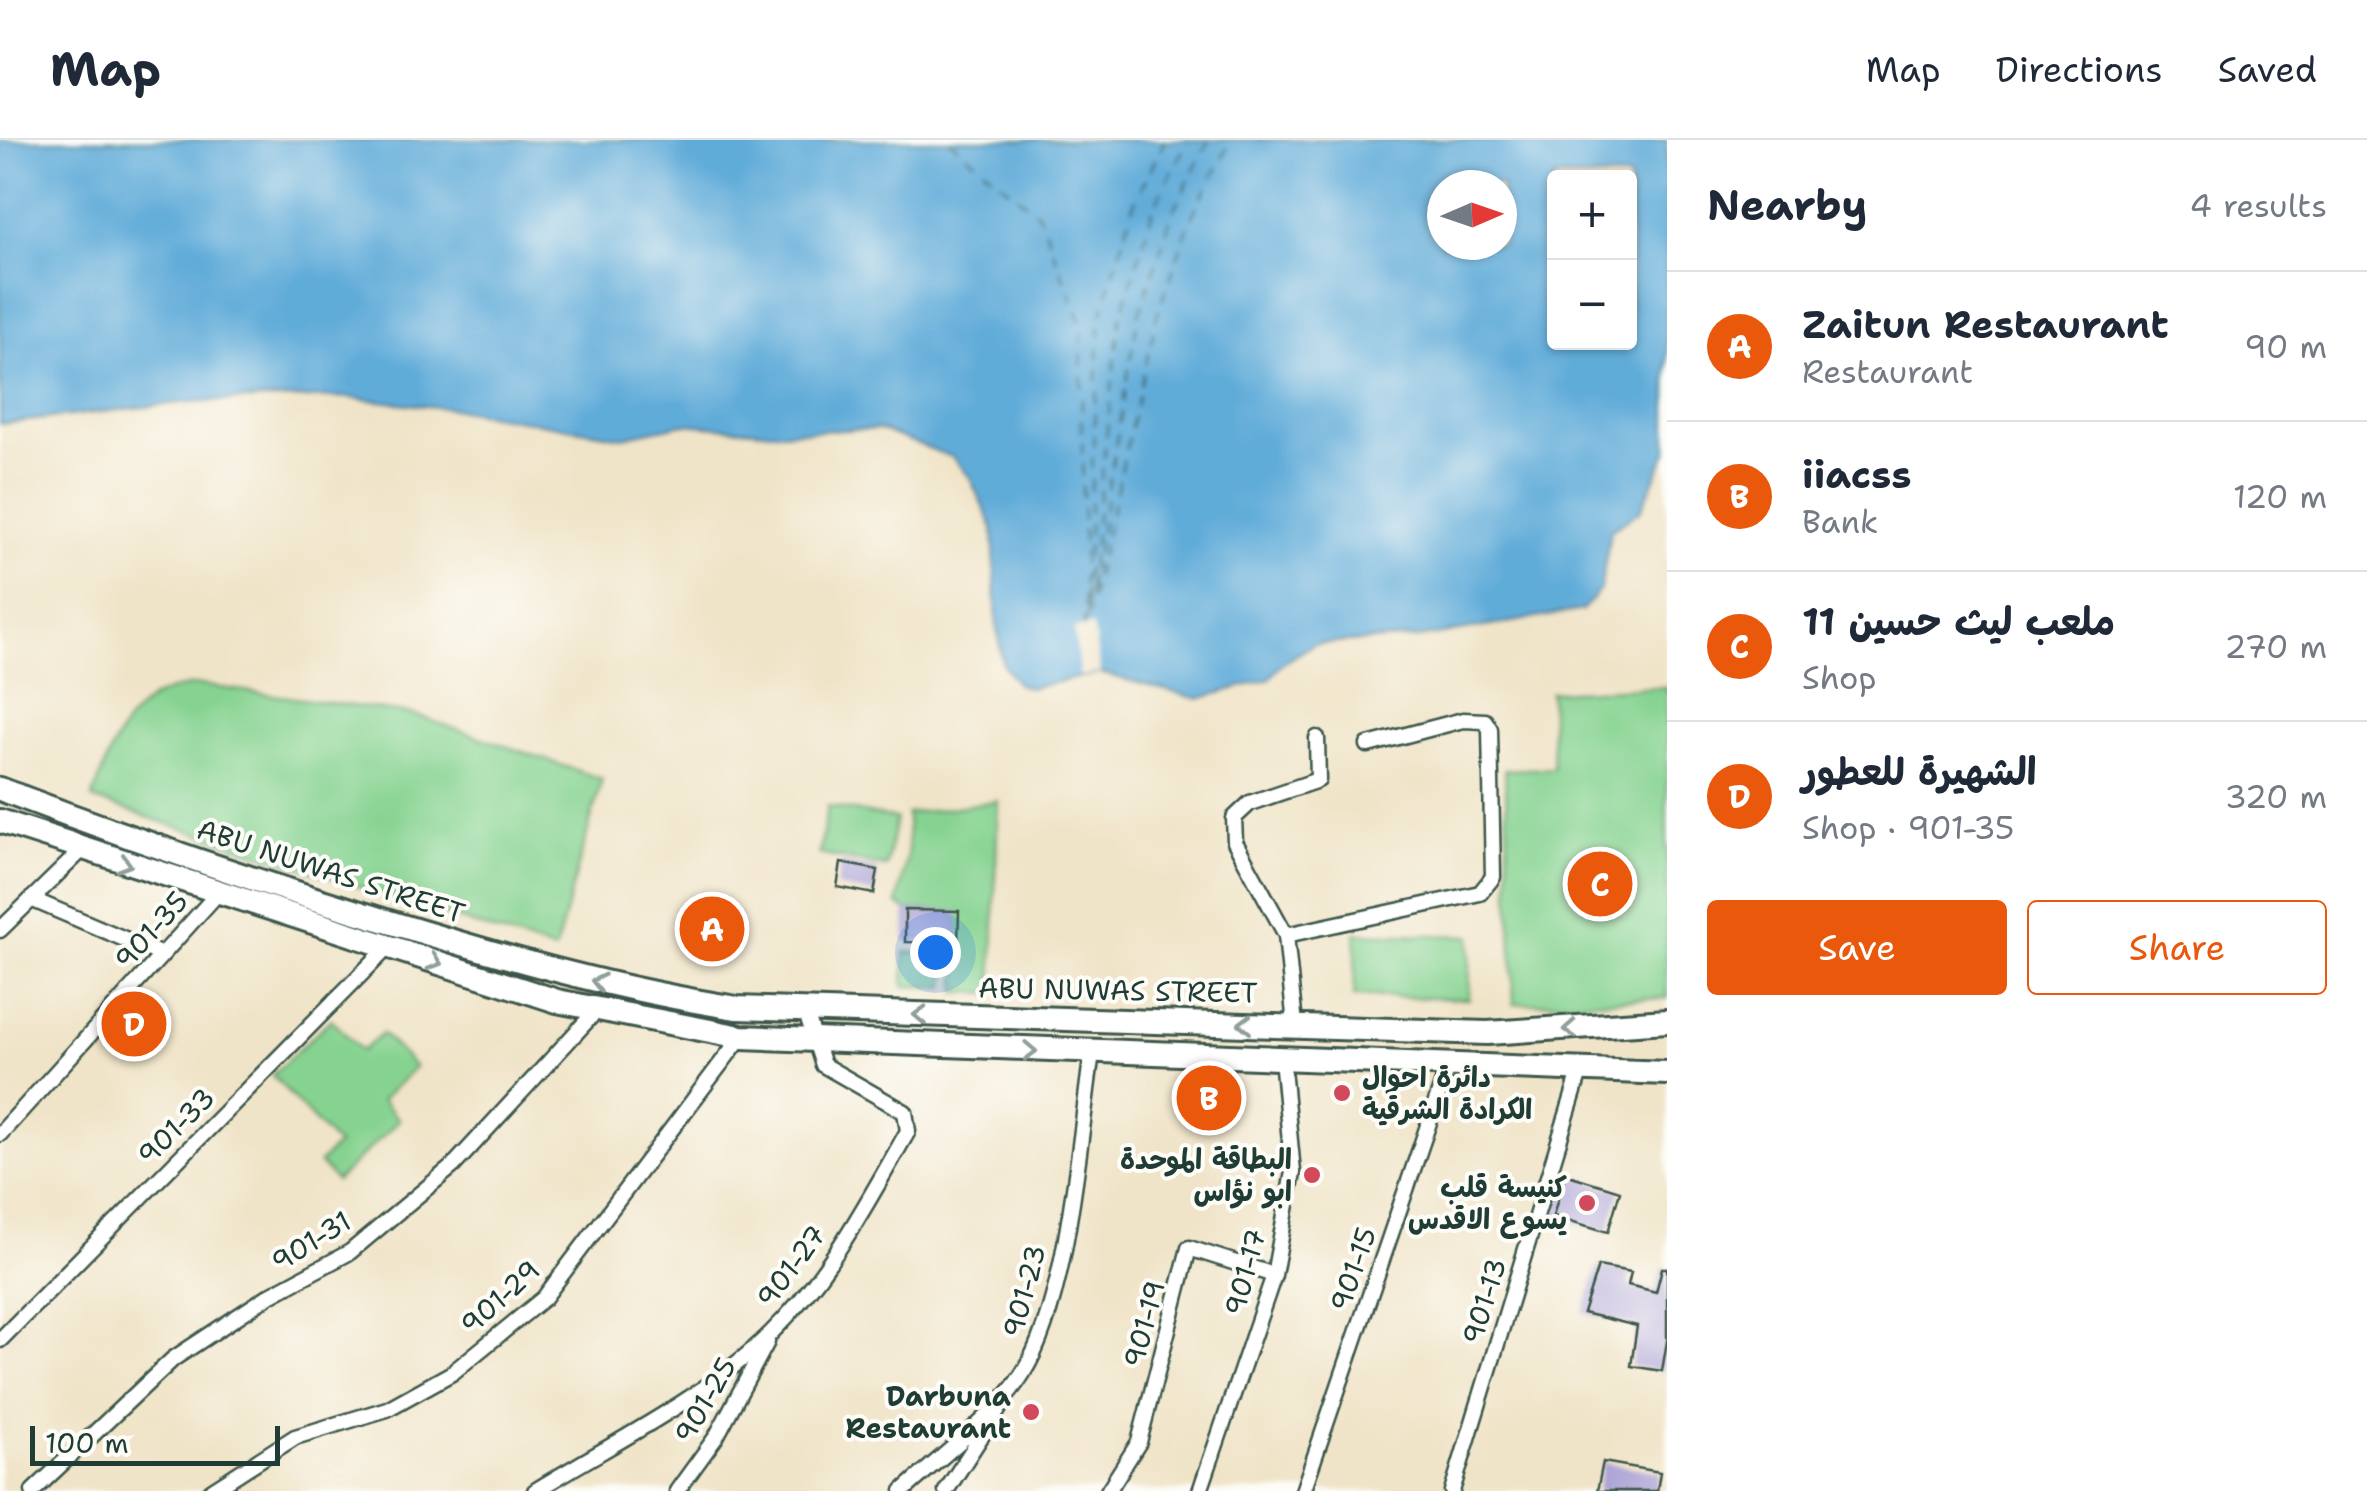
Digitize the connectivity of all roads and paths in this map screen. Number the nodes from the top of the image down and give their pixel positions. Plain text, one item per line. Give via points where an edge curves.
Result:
1 (1317, 738) dead end
2 (1368, 745) dead end
3 (0, 789) edge
4 (0, 820) edge
5 (82, 850) junction
6 (218, 893) junction
7 (31, 900) junction
8 (0, 930) edge
9 (1286, 934) junction
10 (388, 947) junction
11 (162, 955) junction
12 (596, 1011) junction
13 (806, 1012) junction
14 (1667, 1022) edge
15 (1295, 1025) junction
16 (741, 1038) junction
17 (812, 1044) junction
18 (1092, 1053) junction
19 (1282, 1058) junction
20 (1450, 1064) junction
21 (1581, 1069) junction
22 (1667, 1073) edge
23 (0, 1134) edge
24 (1274, 1275) junction
25 (772, 1332) junction
26 (0, 1340) edge
27 (1012, 1389) junction
28 (33, 1491) edge
29 (211, 1491) edge
30 (535, 1491) edge
31 (677, 1491) edge
32 (903, 1491) edge
33 (946, 1491) edge
34 (1108, 1491) edge
35 (1200, 1491) edge
36 (1303, 1491) edge
37 (1452, 1491) edge

1 - 9 street via 1318,780 1250,803 1234,818 1235,842
2 - 9 street via 1463,720 1485,722 1492,877 1480,893
13 -> 3 main road, ABU NUWAS STREET via 694,1002 518,961 278,888
4 - 5 main road, ABU NUWAS STREET
5 -> 6 main road, ABU NUWAS STREET
5 - 7 street
6 - 10 main road, ABU NUWAS STREET
6 - 11 street, 901-35
7 - 8 street
7 - 11 street
9 - 15 street
10 -> 12 main road, ABU NUWAS STREET
10 - 26 street, 901-33
11 - 23 street, 901-35
12 - 16 main road, ABU NUWAS STREET
12 - 28 street, 901-31 via 453,1166 350,1252 173,1358
15 -> 13 main road, ABU NUWAS STREET
13 - 17 street
14 -> 15 main road, ABU NUWAS STREET via 1500,1032
16 - 17 main road, ABU NUWAS STREET
16 - 29 street, 901-29 via 544,1298 452,1372 388,1409 295,1437
17 -> 18 main road, ABU NUWAS STREET
17 - 25 street, 901-27 via 833,1073 910,1121 857,1220
18 - 19 main road, ABU NUWAS STREET
18 - 27 street, 901-23 via 1047,1322
19 - 20 main road, ABU NUWAS STREET
19 - 24 street, 901-17 via 1293,1172
20 - 21 main road, ABU NUWAS STREET
20 - 36 street, 901-15
21 - 22 main road, ABU NUWAS STREET
21 - 37 street, 901-13
24 - 34 street, 901-19 via 1190,1248 1139,1442
24 - 35 street, 901-17
25 - 30 street, 901-27 via 721,1376
25 - 31 street, 901-25 via 716,1437
27 - 32 street, 901-23
27 - 33 street

